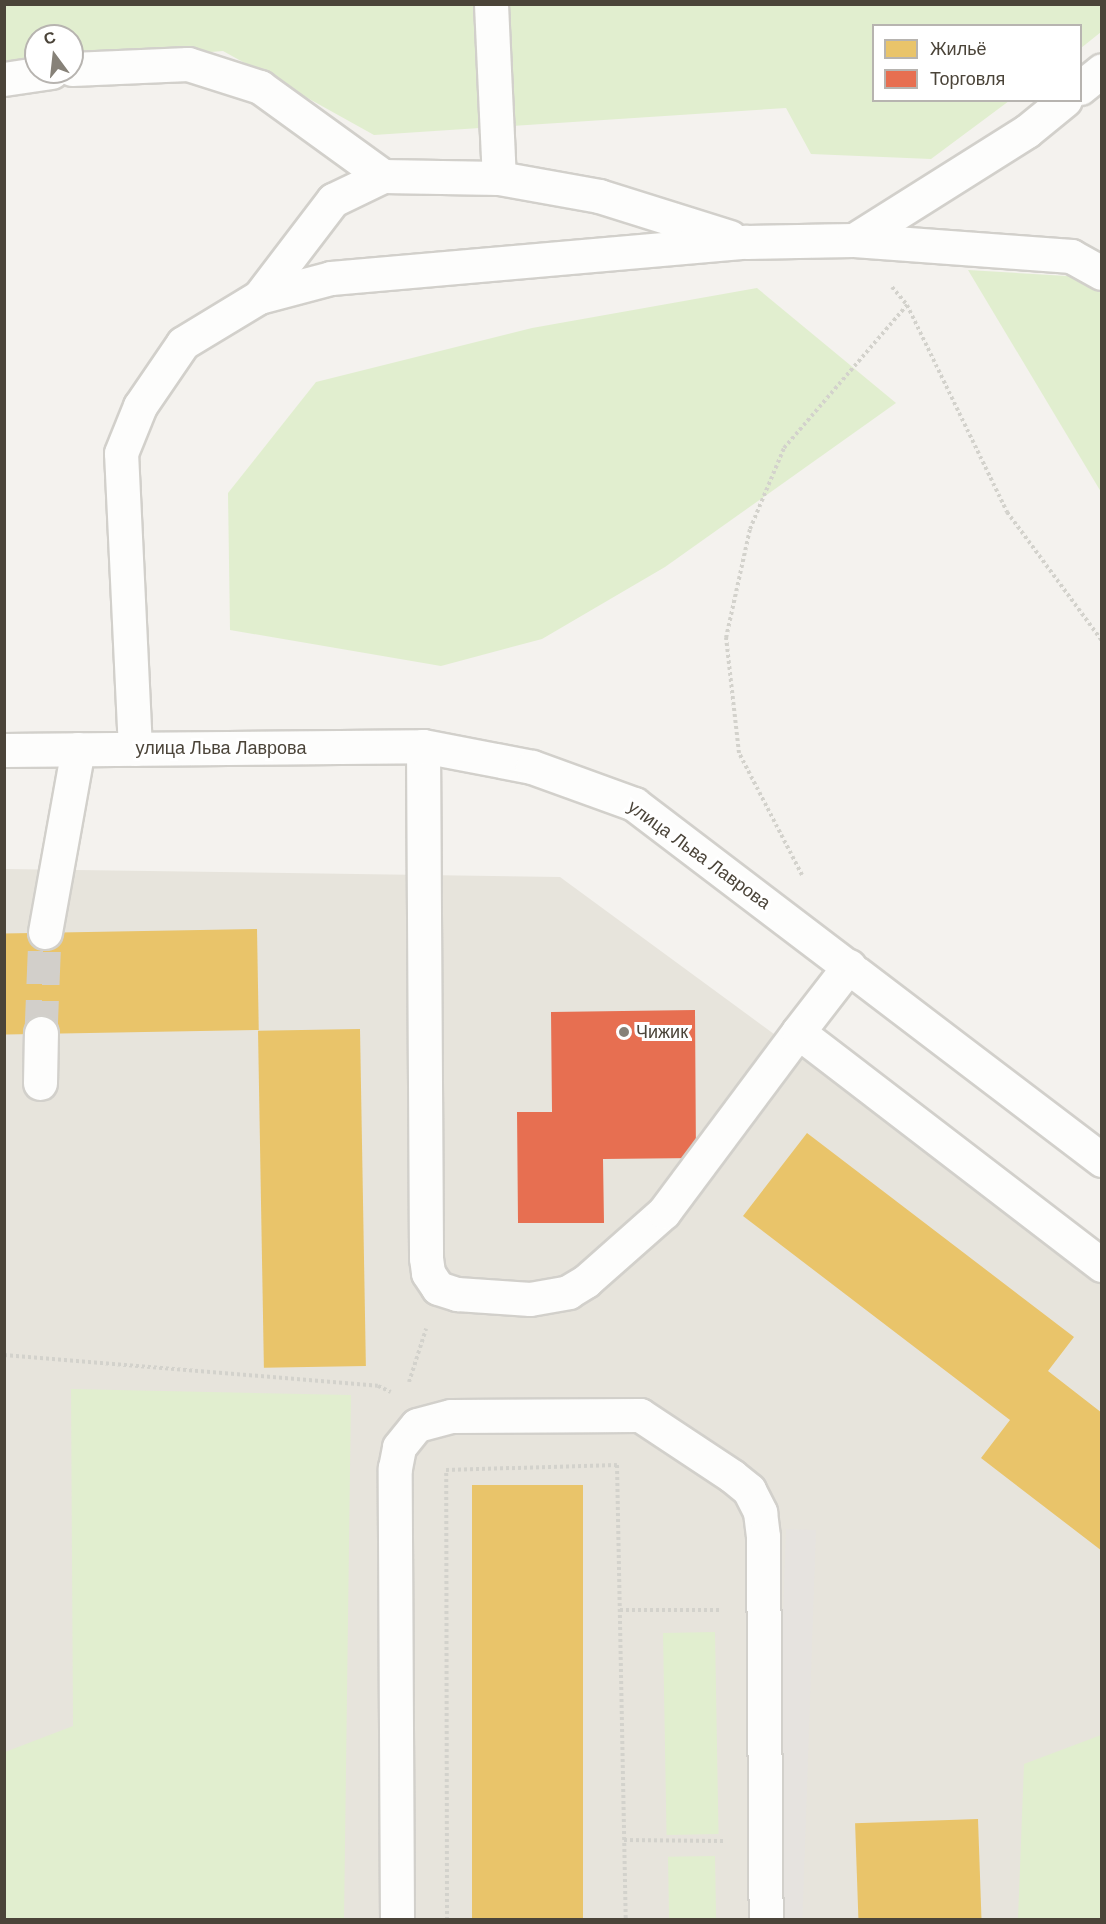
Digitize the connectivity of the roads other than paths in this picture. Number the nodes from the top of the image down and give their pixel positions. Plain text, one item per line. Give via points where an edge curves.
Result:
1 (491, 4) edge
2 (84, 68) edge
3 (1101, 70) edge
4 (24, 76) edge
5 (4, 79) edge
6 (1082, 86) edge
7 (1063, 102) edge
8 (383, 176) junction
9 (499, 178) junction
10 (854, 240) junction
11 (746, 242) junction
12 (1101, 273) edge
13 (259, 297) junction
14 (423, 746) junction
15 (135, 748) junction
16 (78, 749) junction
17 (4, 750) edge
18 (45, 932) tunnel mouth
19 (849, 966) junction
20 (798, 1032) junction
21 (42, 1033) tunnel mouth
22 (40, 1083) dead end
23 (1101, 1160) edge
24 (1101, 1264) edge
25 (397, 1920) edge
26 (766, 1920) edge

1 - 9 street
2 - 8 street via 188,64 260,87
3 - 6 street
4 - 5 street
7 - 10 street via 1027,131
8 - 9 street
8 - 13 street via 333,200
9 - 11 street via 598,196
10 - 11 street
10 - 12 street via 1071,256
11 - 13 street via 331,278
13 - 15 street via 183,343 140,406 121,453
14 - 15 street, улица Льва Лаврова
14 - 19 street, улица Льва Лаврова via 532,767 634,804
14 - 20 street via 426,1258 428,1274 438,1288 458,1294 530,1299 568,1292 586,1281 664,1212
15 - 16 street, улица Льва Лаврова
16 - 17 street, улица Льва Лаврова
16 - 18 street
19 - 20 street
19 - 23 street, улица Льва Лаврова
20 - 24 street
21 - 22 street
25 - 26 street via 395,1468 411,1411 451,1416 640,1415 749,1490 760,1512 763,1537

